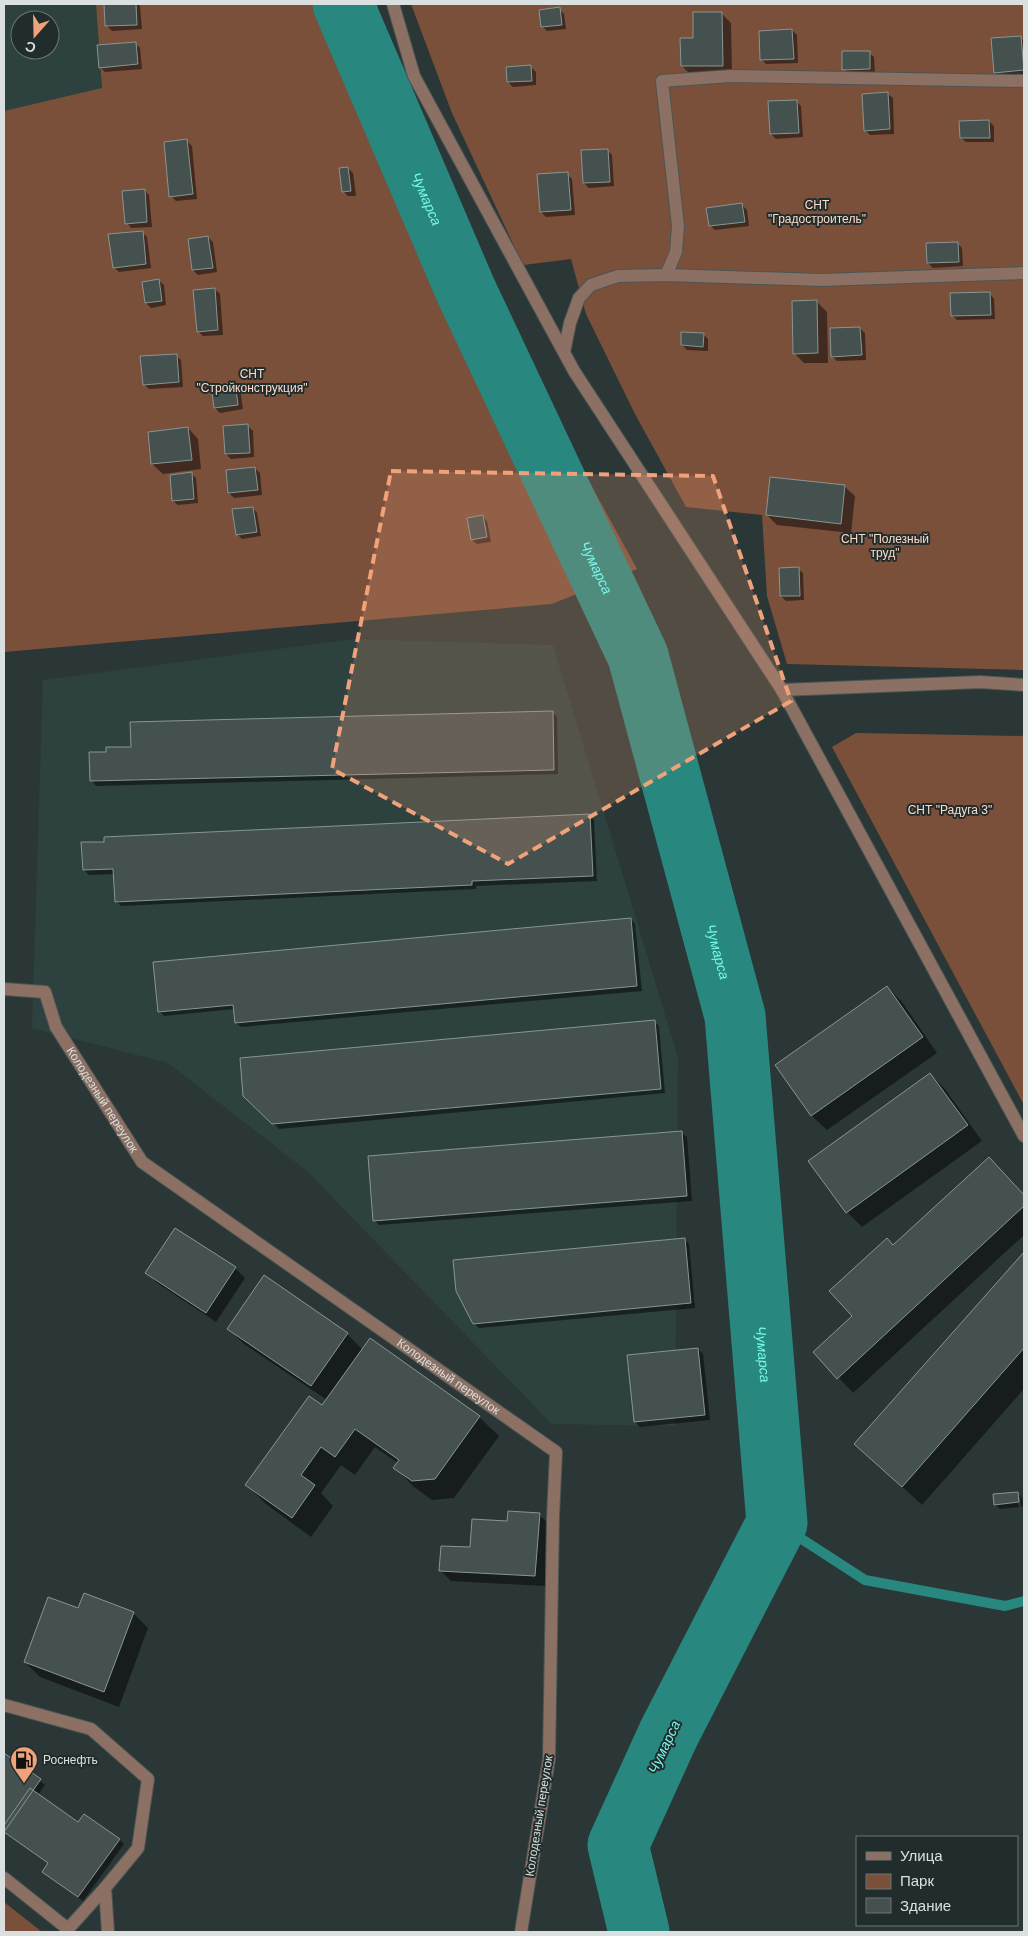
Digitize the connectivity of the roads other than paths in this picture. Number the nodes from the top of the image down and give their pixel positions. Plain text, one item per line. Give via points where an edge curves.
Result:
1 (393, 4) edge
2 (1024, 81) edge
3 (1024, 273) edge
4 (666, 274) junction
5 (564, 352) junction
6 (1024, 685) edge
7 (782, 690) junction
8 (4, 989) edge
9 (1024, 1136) edge
10 (4, 1705) edge
11 (4, 1878) edge
12 (105, 1888) junction
13 (108, 1932) edge
14 (521, 1932) edge

1 - 5 street via 414,76
2 - 4 street via 731,76 662,81 678,226 676,252
3 - 4 street via 821,280
4 - 5 street via 618,276 591,285 579,298
5 - 7 street
6 - 7 street via 980,682
7 - 9 street
8 - 14 street, Колодезный переулок via 45,992 56,1028 142,1162 556,1452 549,1758
10 - 12 street via 92,1729 148,1779 138,1848
11 - 12 street via 68,1929
12 - 13 street

